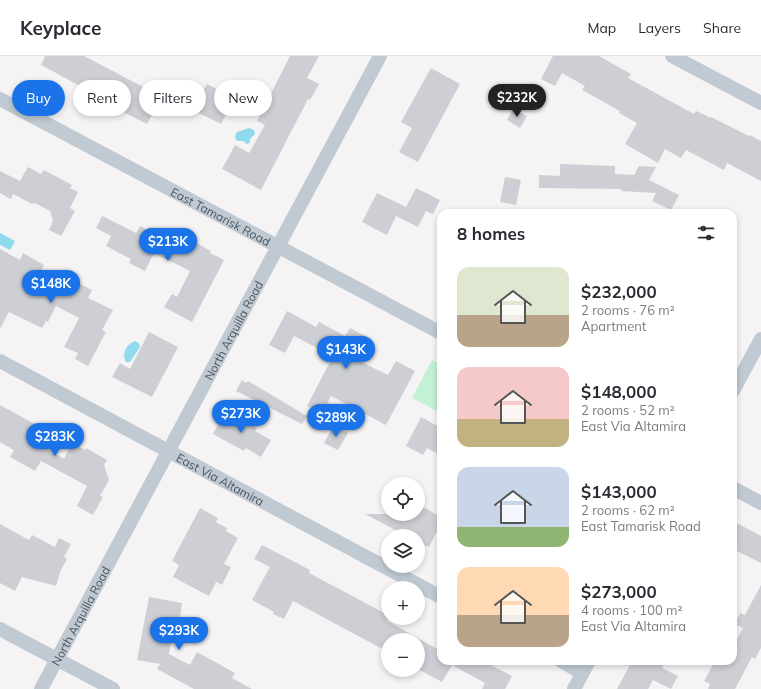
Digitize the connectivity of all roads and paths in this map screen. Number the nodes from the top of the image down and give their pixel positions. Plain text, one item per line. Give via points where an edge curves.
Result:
1 (380, 56) edge
2 (672, 56) edge
3 (0, 99) edge
4 (761, 104) edge
5 (277, 246) junction
6 (437, 331) edge
7 (761, 339) edge
8 (0, 361) edge
9 (737, 384) edge
10 (168, 451) junction
11 (737, 490) edge
12 (761, 503) edge
13 (437, 595) edge
14 (0, 629) edge
15 (57, 660) junction
16 (586, 667) edge
17 (41, 689) edge
18 (113, 689) edge
19 (574, 689) edge

1 - 5 street, North Arquilla Road
2 - 4 street
3 - 5 street, East Tamarisk Road
5 - 6 street, East Tamarisk Road
5 - 10 street, North Arquilla Road
7 - 9 street
8 - 10 street, East Via Altamira
10 - 13 street, East Via Altamira
10 - 15 street, North Arquilla Road
11 - 12 street
14 - 15 street
15 - 17 street, North Arquilla Road
15 - 18 street
16 - 19 street

